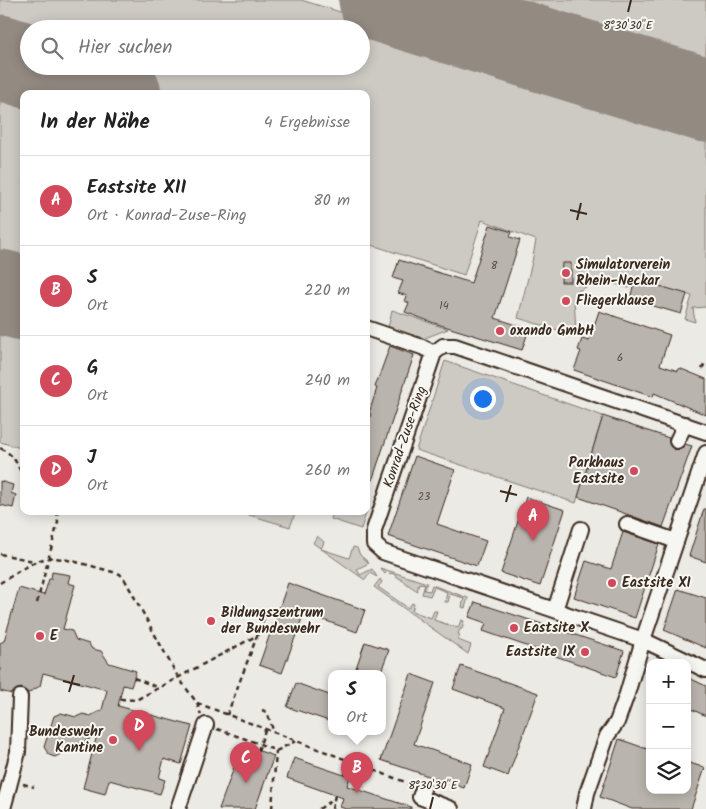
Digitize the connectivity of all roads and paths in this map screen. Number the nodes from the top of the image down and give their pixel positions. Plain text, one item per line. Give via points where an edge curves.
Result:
1 (370, 329) edge
2 (434, 353) junction
3 (706, 361) edge
4 (702, 369) dead end
5 (685, 424) junction
6 (706, 432) edge
7 (677, 441) dead end
8 (0, 448) edge
9 (706, 453) edge
10 (20, 468) edge
11 (57, 515) edge
12 (627, 524) dead end
13 (581, 529) dead end
14 (676, 541) junction
15 (0, 554) edge
16 (50, 558) junction
17 (36, 562) junction
18 (0, 583) edge
19 (37, 603) dead end
20 (555, 610) junction
21 (265, 615) dead end
22 (258, 635) junction
23 (643, 640) junction
24 (706, 670) edge
25 (178, 677) junction
26 (134, 678) dead end
27 (159, 688) junction
28 (20, 697) dead end
29 (120, 699) dead end
30 (197, 703) junction
31 (262, 710) dead end
32 (227, 714) junction
33 (206, 725) junction
34 (265, 730) junction
35 (274, 733) junction
36 (296, 741) junction
37 (260, 744) junction
38 (258, 751) dead end
39 (276, 752) junction
40 (350, 761) junction
41 (345, 775) dead end
42 (23, 784) dead end
43 (34, 787) dead end
44 (423, 789) joint
45 (335, 795) dead end
46 (333, 800) junction
47 (3, 809) edge
48 (178, 809) edge
49 (272, 809) edge
50 (319, 809) edge
51 (332, 809) edge
52 (451, 809) edge
53 (584, 809) edge

1 - 2 street
2 - 5 street via 443,346 455,346
2 - 20 street, Konrad-Zuse-Ring via 374,530 374,544 383,552
3 - 4 path
5 - 6 street
5 - 7 street
8 - 10 path via 11,453
9 - 14 street
11 - 16 path
12 - 14 street
13 - 20 street
14 - 23 street
15 - 17 path
16 - 17 path
16 - 19 path
16 - 25 path via 120,574
17 - 18 path
20 - 23 street, Konrad-Zuse-Ring
21 - 22 path
22 - 25 path
22 - 32 path
23 - 24 street, Konrad-Zuse-Ring
23 - 53 street via 630,687 617,722 607,736
25 - 27 path
25 - 30 path
26 - 27 path
27 - 29 path via 136,700
28 - 47 street via 18,752
30 - 32 path
30 - 33 path
31 - 35 path via 267,712
32 - 34 path
33 - 37 path
33 - 48 street
34 - 35 path
34 - 37 path
35 - 36 path
36 - 39 path
36 - 40 path
37 - 38 path
37 - 39 path
39 - 49 path
40 - 41 path
40 - 44 path
42 - 43 path
44 - 52 street via 420,797
45 - 46 path
46 - 50 path
46 - 51 path

